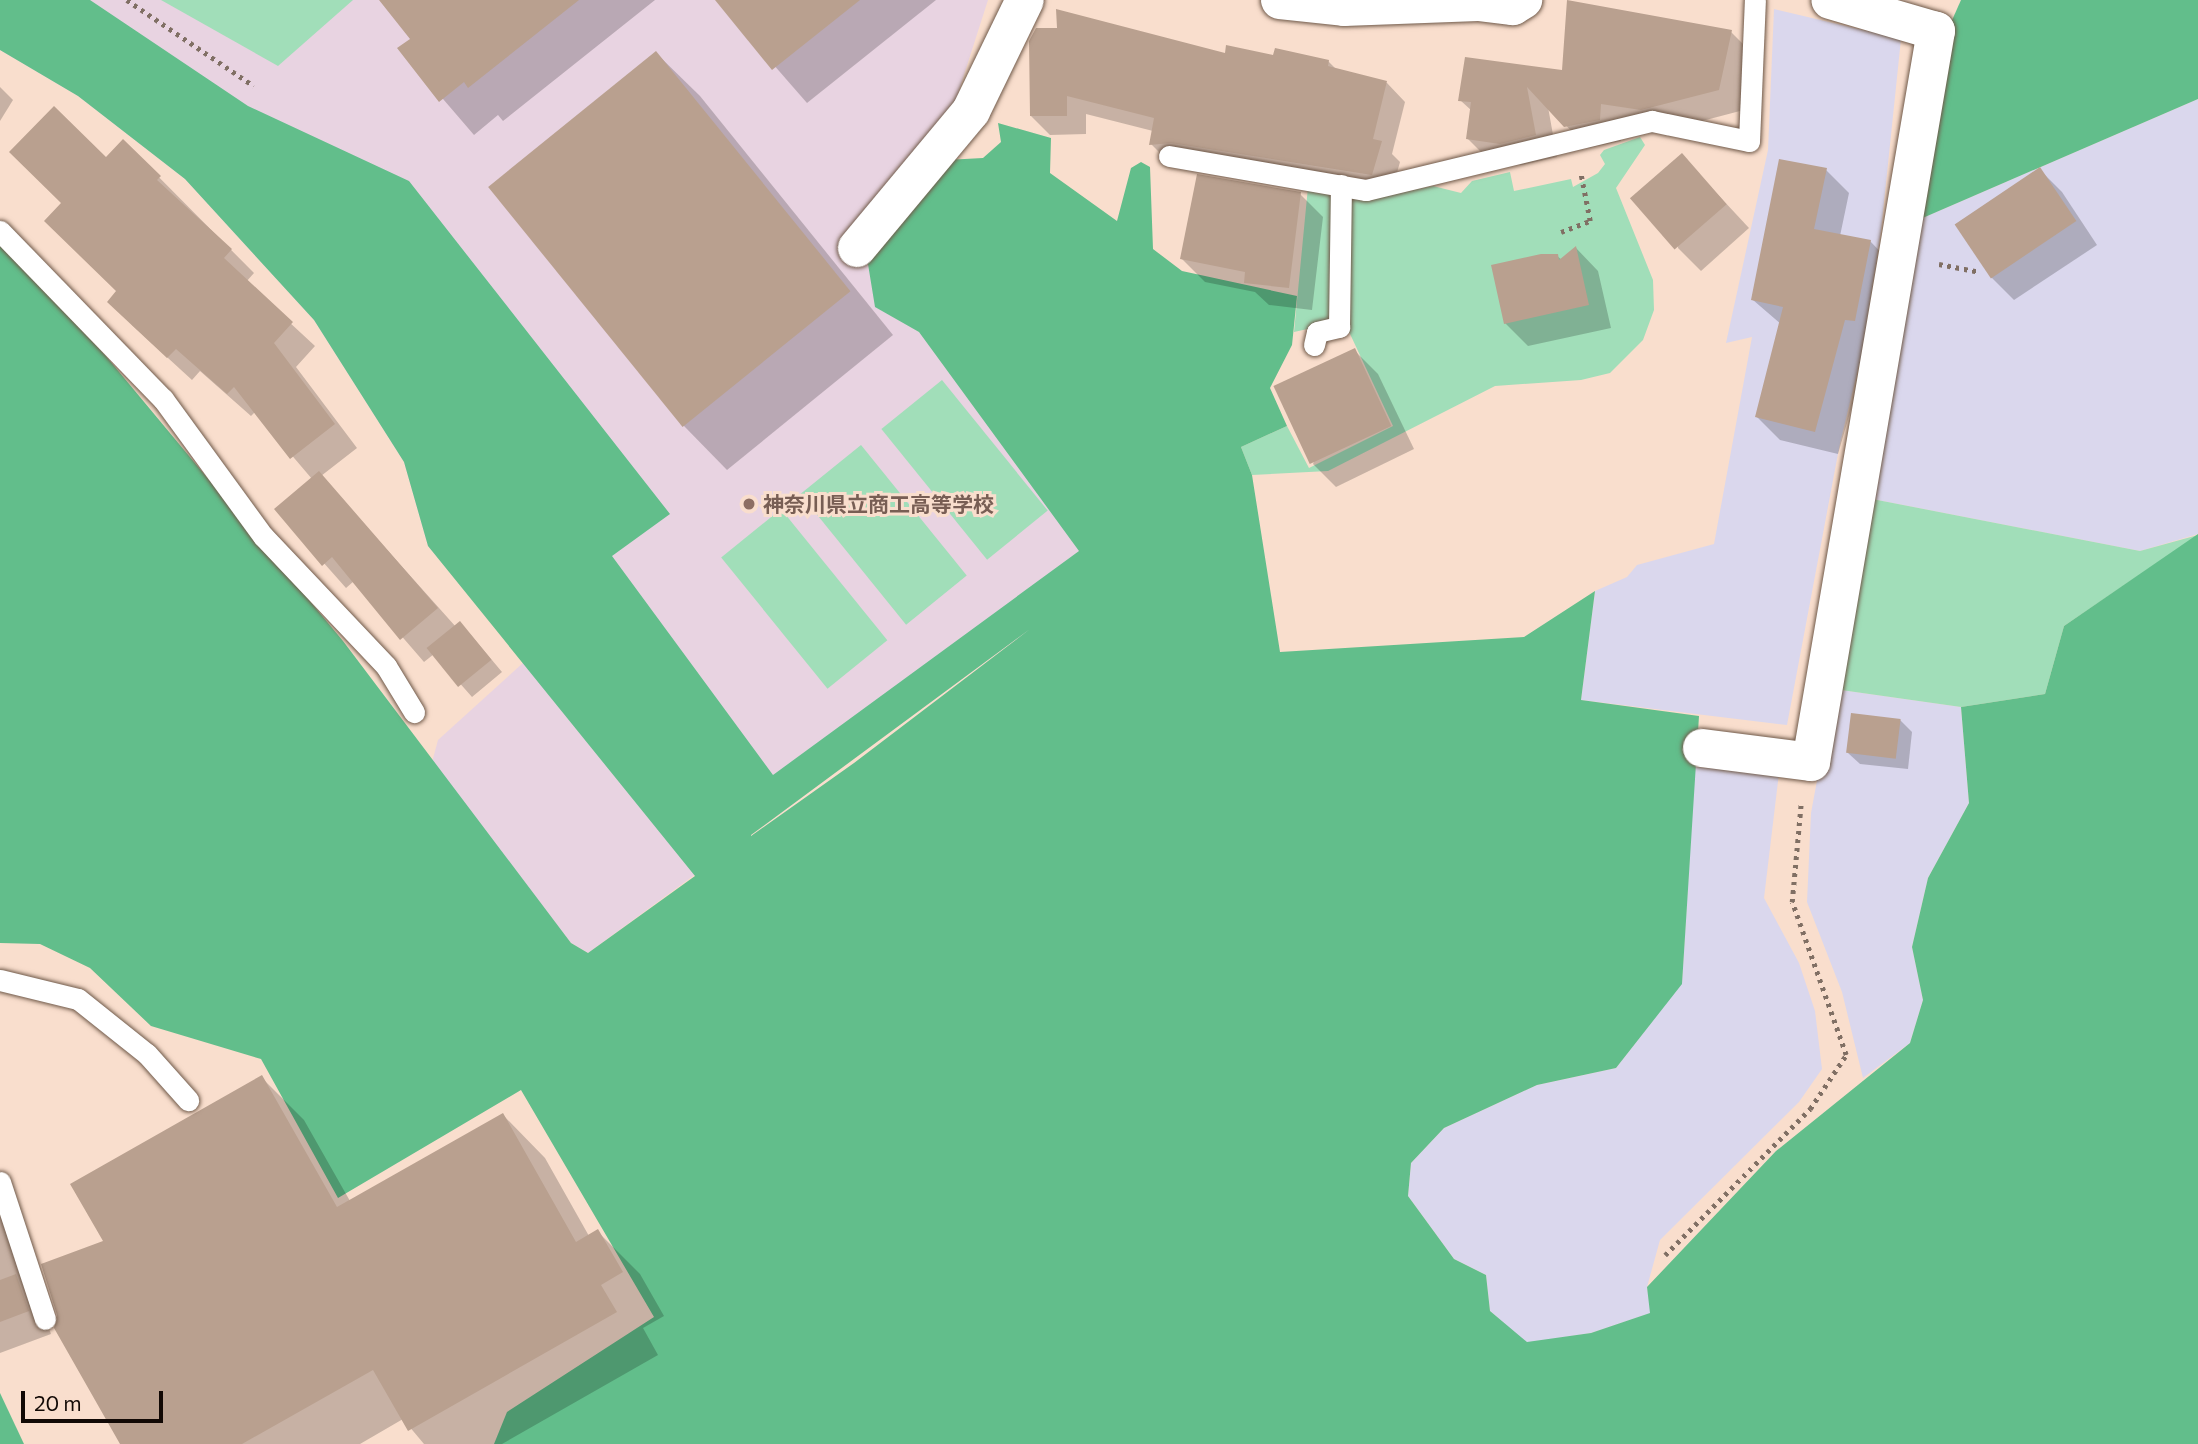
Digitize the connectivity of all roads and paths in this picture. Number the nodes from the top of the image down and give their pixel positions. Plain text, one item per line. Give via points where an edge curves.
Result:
1 (127, 0) edge
2 (1025, 0) edge
3 (1280, 0) edge
4 (1523, 0) edge
5 (1755, 0) edge
6 (1830, 0) edge
7 (1942, 15) edge
8 (254, 86) dead end
9 (1586, 137) junction
10 (1169, 156) dead end
11 (1341, 185) junction
12 (0, 231) edge
13 (1561, 232) dead end
14 (857, 248) dead end
15 (1952, 267) dead end
16 (1980, 272) dead end
17 (1314, 345) dead end
18 (414, 712) dead end
19 (1702, 748) dead end
20 (1811, 762) junction
21 (0, 980) edge
22 (188, 1100) dead end
23 (0, 1182) edge
24 (1665, 1255) dead end
25 (45, 1319) dead end

1 - 8 path
2 - 14 street via 971,111
3 - 4 street via 1344,7 1478,2 1513,6
5 - 9 lane via 1749,141 1652,121
6 - 7 street
7 - 20 street
9 - 11 lane via 1366,190
9 - 13 path via 1596,160 1581,171 1579,185 1590,221
10 - 11 lane
11 - 17 lane via 1339,327 1317,332
12 - 18 lane via 163,398 263,536 386,666
15 - 16 path
19 - 20 street
20 - 24 path via 1795,830 1792,902 1846,1055 1810,1108
21 - 22 lane via 78,999 146,1054
23 - 25 lane

